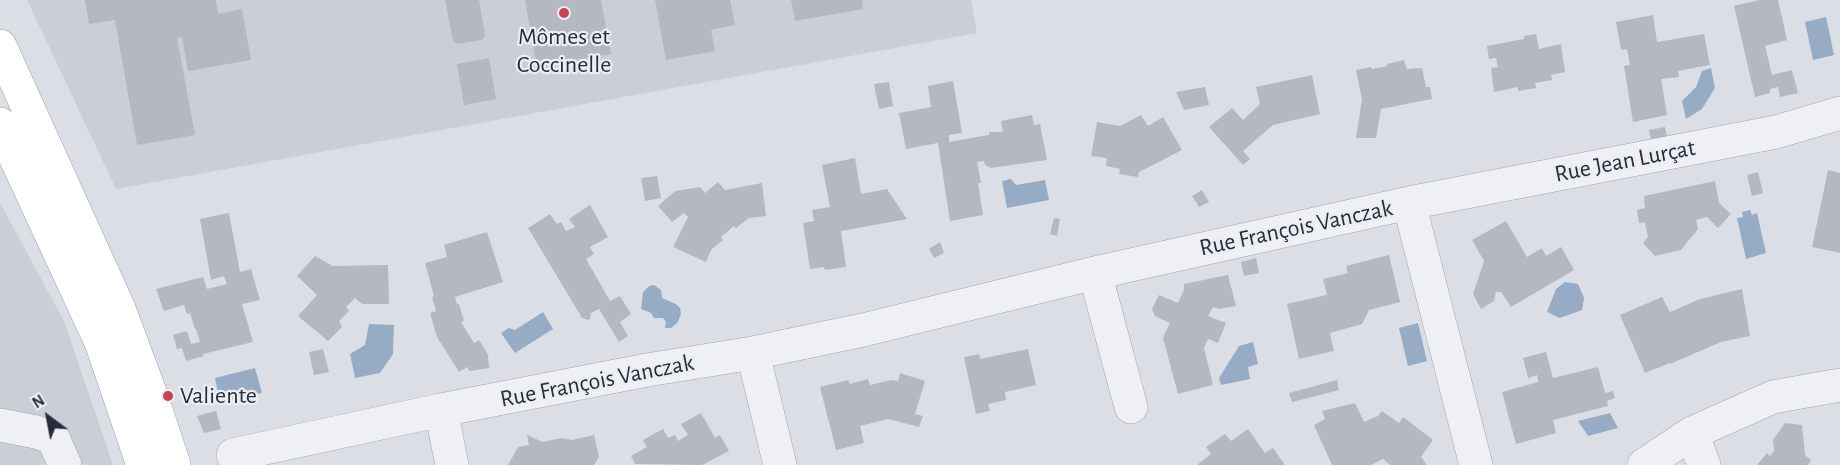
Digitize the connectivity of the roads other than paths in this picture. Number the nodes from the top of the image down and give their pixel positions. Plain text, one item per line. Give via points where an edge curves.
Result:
1 (0, 46) edge
2 (1840, 113) edge
3 (0, 124) edge
4 (1409, 203) junction
5 (1095, 273) junction
6 (753, 353) junction
7 (1840, 385) edge
8 (1131, 407) dead end
9 (441, 410) junction
10 (0, 425) edge
11 (1692, 433) junction
12 (233, 455) dead end
13 (65, 465) edge
14 (143, 465) edge
15 (174, 465) edge
16 (452, 465) edge
17 (780, 465) edge
18 (1476, 465) edge
19 (1644, 465) edge
20 (1704, 465) edge

1 - 15 main road via 118,309
2 - 4 street, Rue Jean Lurçat via 1776,132
3 - 14 main road via 101,342
4 - 5 street, Rue François Vanczak
4 - 18 street, Rue François Vanczak
5 - 6 street, Rue François Vanczak
5 - 8 street
6 - 9 street, Rue François Vanczak
6 - 17 street
7 - 11 street via 1773,397
9 - 12 street, Rue François Vanczak
9 - 16 street
10 - 13 street via 53,438
11 - 19 street
11 - 20 street

